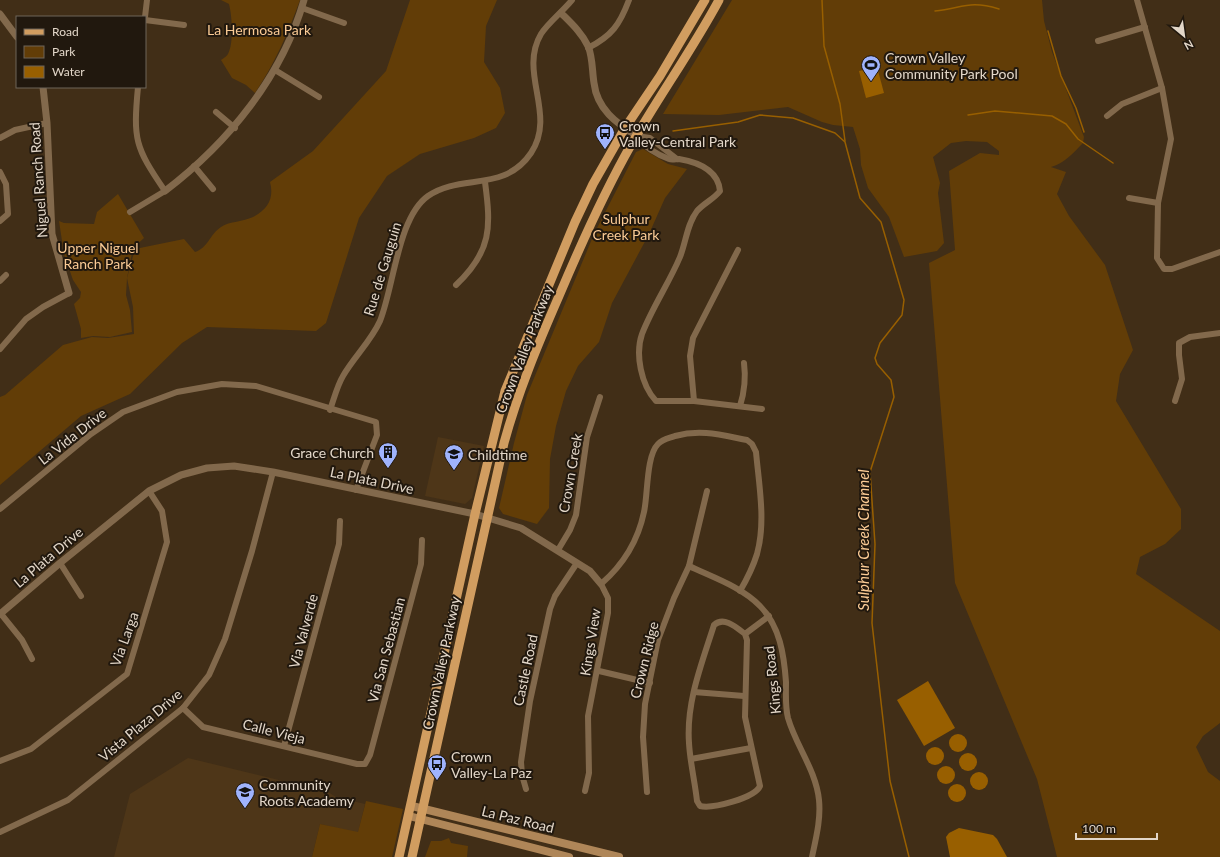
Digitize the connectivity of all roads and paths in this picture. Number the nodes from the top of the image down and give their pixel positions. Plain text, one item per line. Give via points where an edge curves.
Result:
1 (147, 0) edge
2 (304, 0) edge
3 (572, 0) edge
4 (629, 0) edge
5 (705, 0) edge
6 (719, 0) edge
7 (1137, 0) edge
8 (302, 8) junction
9 (561, 13) junction
10 (0, 14) edge
11 (145, 16) edge
12 (146, 18) edge
13 (344, 23) dead end
14 (184, 24) dead end
15 (1145, 27) junction
16 (16, 36) edge
17 (1098, 41) dead end
18 (588, 48) junction
19 (275, 70) junction
20 (43, 88) edge
21 (138, 88) edge
22 (1162, 88) junction
23 (319, 97) dead end
24 (216, 112) dead end
25 (1107, 116) dead end
26 (47, 123) junction
27 (235, 128) junction
28 (625, 128) junction
29 (636, 136) junction
30 (0, 138) edge
31 (194, 166) junction
32 (0, 172) edge
33 (486, 182) junction
34 (213, 189) dead end
35 (165, 191) junction
36 (1129, 198) dead end
37 (1158, 203) junction
38 (130, 212) dead end
39 (0, 221) edge
40 (738, 250) dead end
41 (1220, 252) edge
42 (6, 275) dead end
43 (0, 281) edge
44 (456, 285) dead end
45 (69, 293) joint
46 (1220, 333) edge
47 (0, 349) edge
48 (744, 363) dead end
49 (600, 398) dead end
50 (694, 400) junction
51 (1175, 401) dead end
52 (740, 406) junction
53 (762, 409) dead end
54 (330, 410) junction
55 (273, 472) junction
56 (356, 490) junction
57 (149, 491) junction
58 (707, 491) dead end
59 (0, 509) edge
60 (475, 514) junction
61 (488, 518) junction
62 (340, 521) dead end
63 (422, 540) dead end
64 (558, 550) junction
65 (60, 563) junction
66 (577, 563) junction
67 (689, 566) junction
68 (601, 584) junction
69 (740, 591) junction
70 (81, 596) dead end
71 (0, 614) edge
72 (769, 616) junction
73 (745, 634) junction
74 (32, 659) dead end
75 (598, 671) junction
76 (650, 683) junction
77 (694, 692) junction
78 (744, 696) junction
79 (183, 708) junction
80 (284, 746) junction
81 (751, 748) junction
82 (691, 759) junction
83 (0, 761) edge
84 (365, 764) joint
85 (526, 789) dead end
86 (585, 791) dead end
87 (647, 792) dead end
88 (412, 806) junction
89 (424, 809) junction
90 (409, 816) junction
91 (421, 819) junction
92 (0, 832) edge
93 (400, 857) edge
94 (412, 857) edge
95 (569, 857) edge
96 (619, 857) edge
97 (812, 857) edge

1 - 11 street
2 - 8 street
3 - 9 street, Rue de Gauguin
4 - 18 street via 622,19 608,36
5 - 28 main road, Crown Valley Parkway via 660,76
6 - 29 main road, Crown Valley Parkway via 700,35
7 - 15 street
8 - 13 street
8 - 19 street
9 - 18 street via 577,30
9 - 33 street, Rue de Gauguin via 541,34 533,62 541,122 538,140 518,167
10 - 16 street
12 - 14 street
15 - 17 street
15 - 22 street
18 - 28 street via 600,103 613,119
19 - 23 street
19 - 27 street
20 - 26 street, Niguel Ranch Road
21 - 35 street via 136,138 148,166
22 - 25 street via 1122,104
22 - 37 street via 1171,138
24 - 27 street
26 - 30 street via 15,130
26 - 45 street, Niguel Ranch Road via 52,234
27 - 31 street
28 - 29 street
28 - 60 main road, Crown Valley Parkway via 584,203 506,391
29 - 50 street via 650,138 677,159 702,165 711,171 720,185 720,191 697,212 690,225 678,262 642,335 640,366 651,396 656,400
29 - 61 main road, Crown Valley Parkway via 595,212 519,393 504,443
31 - 34 street
31 - 35 street
32 - 39 street via 6,184 8,214
33 - 44 street via 488,232 482,252 470,272
33 - 54 street, Rue de Gauguin via 447,186 428,196 415,209 406,226 387,301 379,322 342,377
35 - 38 street
36 - 37 street
37 - 41 street via 1157,258 1164,269 1172,269
40 - 50 street via 693,338 690,356
42 - 43 street
45 - 47 street via 26,319
46 - 51 street via 1190,337 1179,343 1182,379
48 - 52 street via 745,390
49 - 64 street, Crown Creek via 587,437 576,515
50 - 52 street
52 - 53 street
54 - 56 street, La Vida Drive via 376,422 377,435
54 - 59 street, La Vida Drive via 256,386 222,384 177,392 123,412 91,434
55 - 56 street, La Plata Drive
55 - 57 street, La Plata Drive via 234,466 207,468 181,475
55 - 79 street, Vista Plaza Drive via 225,639 210,675
56 - 60 street, La Plata Drive
57 - 65 street, La Plata Drive
57 - 83 street, Via Larga via 162,511 167,542 127,674 31,749
58 - 67 street, Crown Ridge
60 - 61 street, La Plata Drive
60 - 88 main road, Crown Valley Parkway
61 - 64 street, La Plata Drive via 521,528
61 - 89 main road, Crown Valley Parkway
62 - 80 street, Via Valverde via 339,544
63 - 84 street, Via San Sebastian via 421,564 370,755
64 - 66 street, La Plata Drive
65 - 70 street
65 - 71 street, La Plata Drive
66 - 68 street, La Plata Drive via 590,571
66 - 85 street, Castle Road via 554,596 550,609 530,700 521,762
67 - 69 street, Kings Road
67 - 76 street, Crown Ridge via 658,640
68 - 69 street via 615,572 630,551 644,511 654,449 666,439 693,432 742,439 752,444 756,452 760,537 752,569
68 - 75 street, Kings View via 608,598 608,612
69 - 72 street, Kings Road via 760,605
71 - 74 street via 22,640
72 - 73 street
72 - 97 street, Kings Road via 780,638 788,716 814,777 819,800 818,827
73 - 77 street via 724,621 718,621 714,625
73 - 78 street via 747,640
75 - 76 street
75 - 86 street, Kings View via 588,716 589,773
76 - 87 street, Crown Ridge via 643,720
77 - 78 street
77 - 82 street via 688,730
78 - 81 street
79 - 80 street, Calle Vieja via 203,727
79 - 92 street, Vista Plaza Drive via 68,800
80 - 84 street, Calle Vieja
81 - 82 street
81 - 82 street via 760,786 758,791 706,807 700,806 697,801
88 - 89 main road, La Paz Road
88 - 90 main road, Crown Valley Parkway
89 - 91 main road, Crown Valley Parkway
89 - 96 main road, La Paz Road
90 - 91 main road, La Paz Road
90 - 93 main road, Crown Valley Parkway
91 - 94 main road, Crown Valley Parkway
91 - 95 main road, La Paz Road

